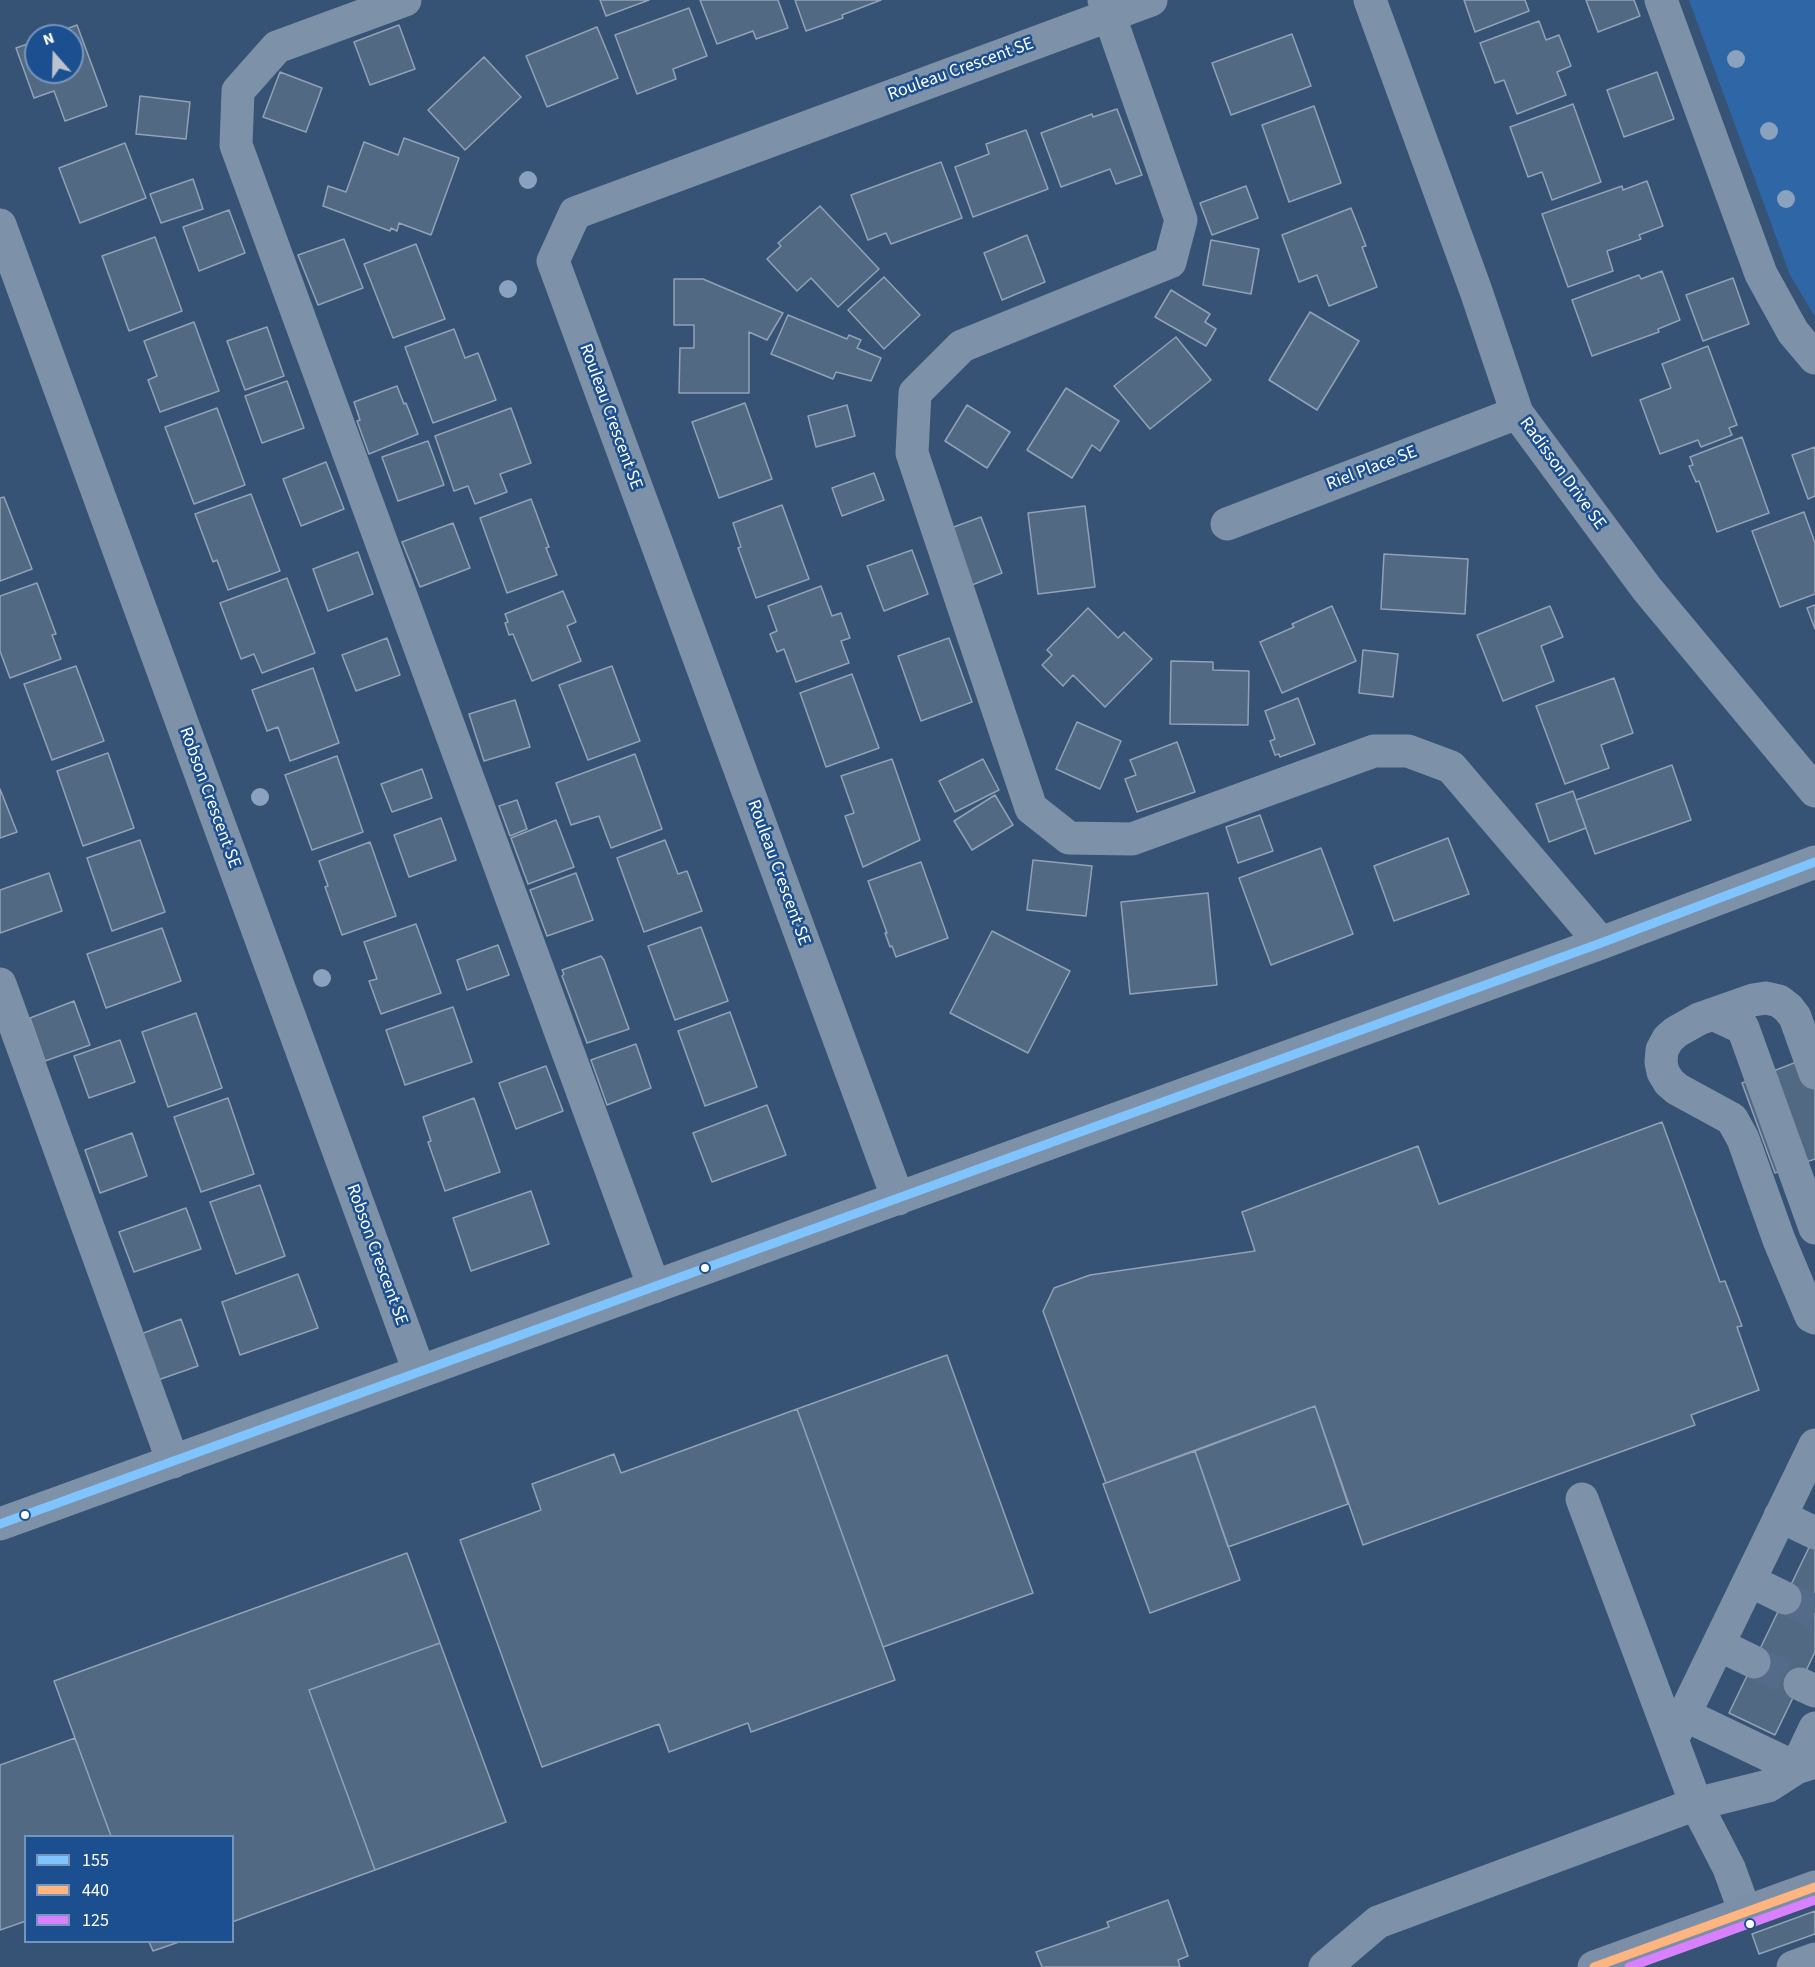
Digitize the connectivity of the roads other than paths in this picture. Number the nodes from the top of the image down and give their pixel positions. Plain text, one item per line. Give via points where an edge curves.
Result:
1 (405, 0) edge
2 (1151, 0) edge
3 (1370, 0) edge
4 (1661, 0) edge
5 (1107, 8) edge
6 (0, 225) edge
7 (1815, 358) edge
8 (1517, 413) junction
9 (1227, 524) dead end
10 (1815, 791) edge
11 (1815, 862) edge
12 (1601, 944) junction
13 (0, 984) edge
14 (1713, 1014) junction
15 (1815, 1073) edge
16 (898, 1198) junction
17 (1815, 1228) edge
18 (654, 1287) junction
19 (1815, 1318) edge
20 (419, 1371) junction
21 (1812, 1457) edge
22 (173, 1462) junction
23 (1582, 1499) dead end
24 (1780, 1516) junction
25 (0, 1524) edge
26 (1815, 1533) edge
27 (1750, 1581) junction
28 (1785, 1598) tunnel mouth
29 (1719, 1645) junction
30 (1754, 1662) tunnel mouth
31 (1678, 1728) junction
32 (1815, 1728) edge
33 (1806, 1765) edge
34 (1696, 1804) junction
35 (1815, 1887) edge
36 (1745, 1912) junction
37 (1815, 1959) edge
38 (1325, 1967) edge
39 (1594, 1967) edge
40 (1792, 1967) edge

1 - 18 street via 277,47 238,91 236,145
2 - 5 street, Rouleau Crescent SE
3 - 8 street, Radisson Drive SE
4 - 7 street via 1761,274 1793,332
5 - 12 street via 1181,220 1170,262 962,346 915,393 912,453 1031,808 1069,838 1132,839 1374,751 1408,751 1451,767
5 - 16 street, Rouleau Crescent SE via 575,213 553,261
6 - 20 street, Robson Crescent SE
8 - 9 street, Riel Place SE
8 - 10 street, Radisson Drive SE via 1647,589
11 - 12 street
12 - 16 street
13 - 22 street
14 - 15 street via 1754,1000 1779,1001 1795,1017
14 - 17 street via 1743,1028
14 - 19 street via 1668,1039 1662,1050 1663,1072 1677,1089 1732,1119 1743,1139 1779,1240
16 - 18 street
18 - 20 street
20 - 22 street
21 - 24 street
22 - 25 street
23 - 31 street
24 - 26 street
24 - 27 street
27 - 28 street
27 - 29 street
29 - 30 street
29 - 31 street
31 - 33 street
31 - 34 street
32 - 33 street
33 - 34 street via 1768,1786
34 - 36 street via 1729,1868
34 - 38 street via 1378,1922
35 - 36 main road
36 - 39 main road
37 - 40 street

